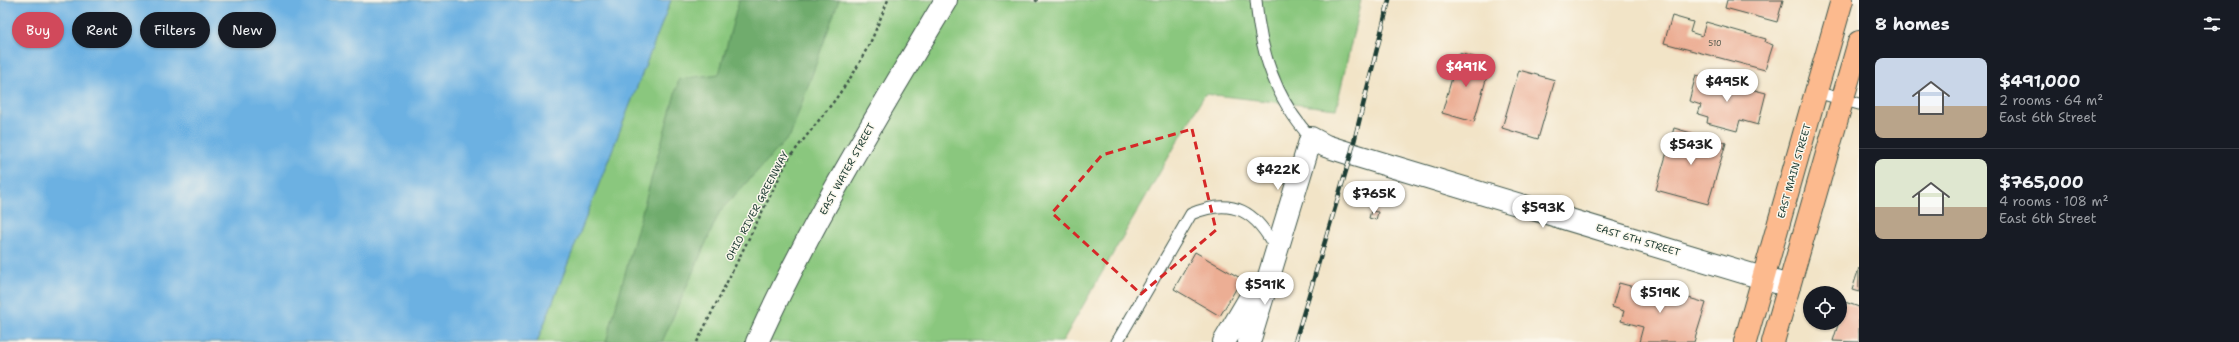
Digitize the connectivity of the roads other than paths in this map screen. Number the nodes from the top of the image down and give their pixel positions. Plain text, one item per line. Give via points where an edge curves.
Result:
1 (946, 0) edge
2 (1256, 0) edge
3 (1842, 0) edge
4 (1859, 42) edge
5 (1816, 92) junction
6 (1851, 102) edge
7 (1311, 138) junction
8 (1277, 253) junction
9 (1763, 278) junction
10 (1789, 286) junction
11 (757, 342) edge
12 (1117, 342) edge
13 (1224, 342) edge
14 (1249, 342) edge
15 (1745, 342) edge
16 (1773, 342) edge

1 - 11 street, EAST WATER STREET via 855,153 787,277
2 - 7 lane, EAST 6TH STREET via 1264,53 1271,76 1301,128
3 - 5 main road, EAST MAIN STREET
4 - 6 main road
5 - 6 lane
5 - 9 main road, EAST MAIN STREET
6 - 10 main road
7 - 8 street
7 - 9 street, EAST 6TH STREET via 1351,154
8 - 12 lane via 1269,236 1258,222 1244,211 1227,206 1208,206 1191,214
8 - 13 street
8 - 14 street
9 - 10 street, EAST 6TH STREET
9 - 15 main road, EAST MAIN STREET
10 - 16 main road

